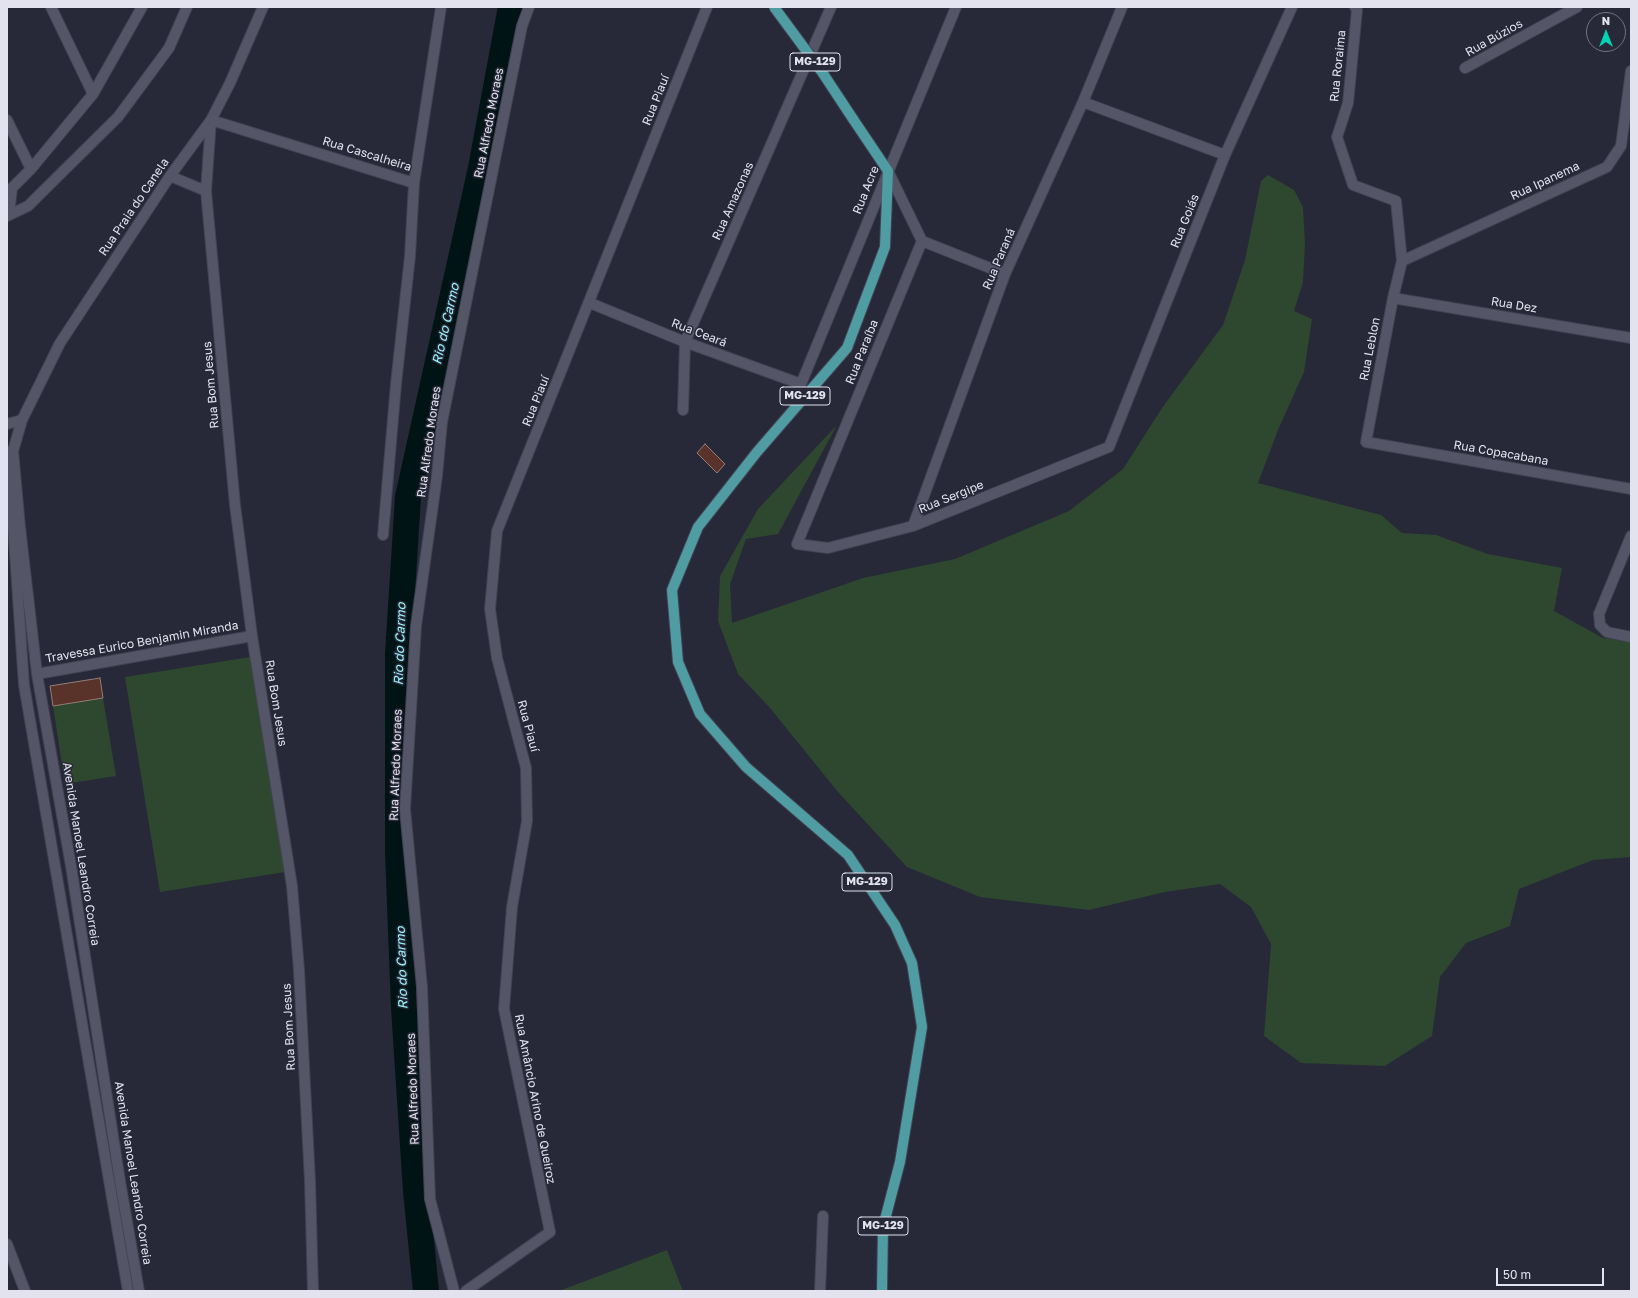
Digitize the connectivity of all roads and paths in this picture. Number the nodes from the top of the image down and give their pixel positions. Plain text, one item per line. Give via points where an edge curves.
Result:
1 (51, 7) edge
2 (142, 7) edge
3 (187, 7) edge
4 (263, 7) edge
5 (441, 7) edge
6 (529, 7) edge
7 (707, 7) edge
8 (774, 7) edge
9 (832, 7) edge
10 (956, 7) edge
11 (1122, 7) edge
12 (1292, 7) edge
13 (1355, 7) edge
14 (1577, 7) edge
15 (1465, 68) dead end
16 (1631, 71) edge
17 (93, 94) junction
18 (1084, 102) junction
19 (7, 120) edge
20 (211, 120) junction
21 (1225, 155) junction
22 (31, 168) junction
23 (888, 171) junction
24 (170, 176) junction
25 (414, 183) junction
26 (206, 191) junction
27 (8, 215) edge
28 (922, 241) junction
29 (1402, 261) junction
30 (1005, 274) junction
31 (1393, 298) junction
32 (590, 303) junction
33 (1631, 338) edge
34 (685, 342) junction
35 (801, 384) joint
36 (683, 410) dead end
37 (22, 420) junction
38 (7, 424) edge
39 (1366, 442) joint
40 (1109, 447) joint
41 (10, 450) edge
42 (1631, 489) edge
43 (913, 526) junction
44 (382, 535) dead end
45 (1631, 536) edge
46 (797, 544) joint
47 (252, 636) junction
48 (1631, 637) edge
49 (37, 674) junction
50 (527, 821) joint
51 (823, 1216) dead end
52 (7, 1244) edge
53 (25, 1291) edge
54 (128, 1291) edge
55 (139, 1291) edge
56 (313, 1291) edge
57 (454, 1291) edge
58 (466, 1291) edge
59 (820, 1291) edge
60 (882, 1291) edge

1 - 17 street
2 - 17 street
3 - 27 street via 169,48 118,117 28,206
4 - 20 street, Rua Praia do Canela
5 - 25 street, Rua Cascalheira
6 - 57 street, Rua Alfredo Moraes via 522,26 442,422 416,626 405,809 422,987 430,1199
7 - 32 street, Rua Piauí
8 - 23 main road, MG-129, bridge via 822,72
9 - 34 street, Rua Amazonas
10 - 23 street, Rua Acre
11 - 18 street, Rua Paraná
12 - 21 street, Rua Goiás
13 - 29 street, Rua Roraima via 1357,10 1348,103 1337,137 1353,185 1396,201
14 - 15 street, Rua Búzios
16 - 29 street, Rua Ipanema via 1621,146 1607,167
17 - 22 street
18 - 21 street
18 - 30 street, Rua Paraná
19 - 22 street
20 - 24 street, Rua Praia do Canela
20 - 25 street, Rua Cascalheira
20 - 26 street, Rua Bom Jesus
21 - 40 street, Rua Goiás
22 - 27 street via 12,188
23 - 28 street
23 - 35 street, Rua Acre
23 - 60 main road, MG-129 / MG-129 via 885,247 847,348 757,452 698,527 672,590 678,662 700,714 746,767 848,855 895,924 912,963 922,1027 900,1162 883,1227
24 - 26 street
24 - 37 street, Rua Praia do Canela via 60,343
25 - 44 street via 410,256
26 - 47 street, Rua Bom Jesus via 235,505
28 - 30 street
28 - 46 street, Rua Paraíba
29 - 31 street, Rua Leblon
30 - 43 street, Rua Paraná
31 - 33 street, Rua Dez
31 - 39 street, Rua Leblon
32 - 34 street, Rua Ceará
32 - 50 street, Rua Piauí via 498,531 490,609 497,658 526,768
34 - 35 street, Rua Ceará
34 - 36 street, Rua Amazonas
37 - 38 street
37 - 41 street, Avenida Manoel Leandro Correia
39 - 42 street, Rua Copacabana
40 - 43 street, Rua Sergipe
41 - 49 street, Avenida Manoel Leandro Correia
41 - 54 street via 24,685
43 - 46 street, Rua Sergipe via 828,548
45 - 48 street via 1599,614 1600,625 1607,632
47 - 49 street, Travessa Eurico Benjamin Miranda
47 - 56 street, Rua Bom Jesus via 292,886 310,1181
49 - 55 street, Avenida Manoel Leandro Correia via 71,866
50 - 58 street, Rua Amâncio Arino de Queiroz via 512,907 504,1009 550,1232
51 - 59 street
52 - 53 street

